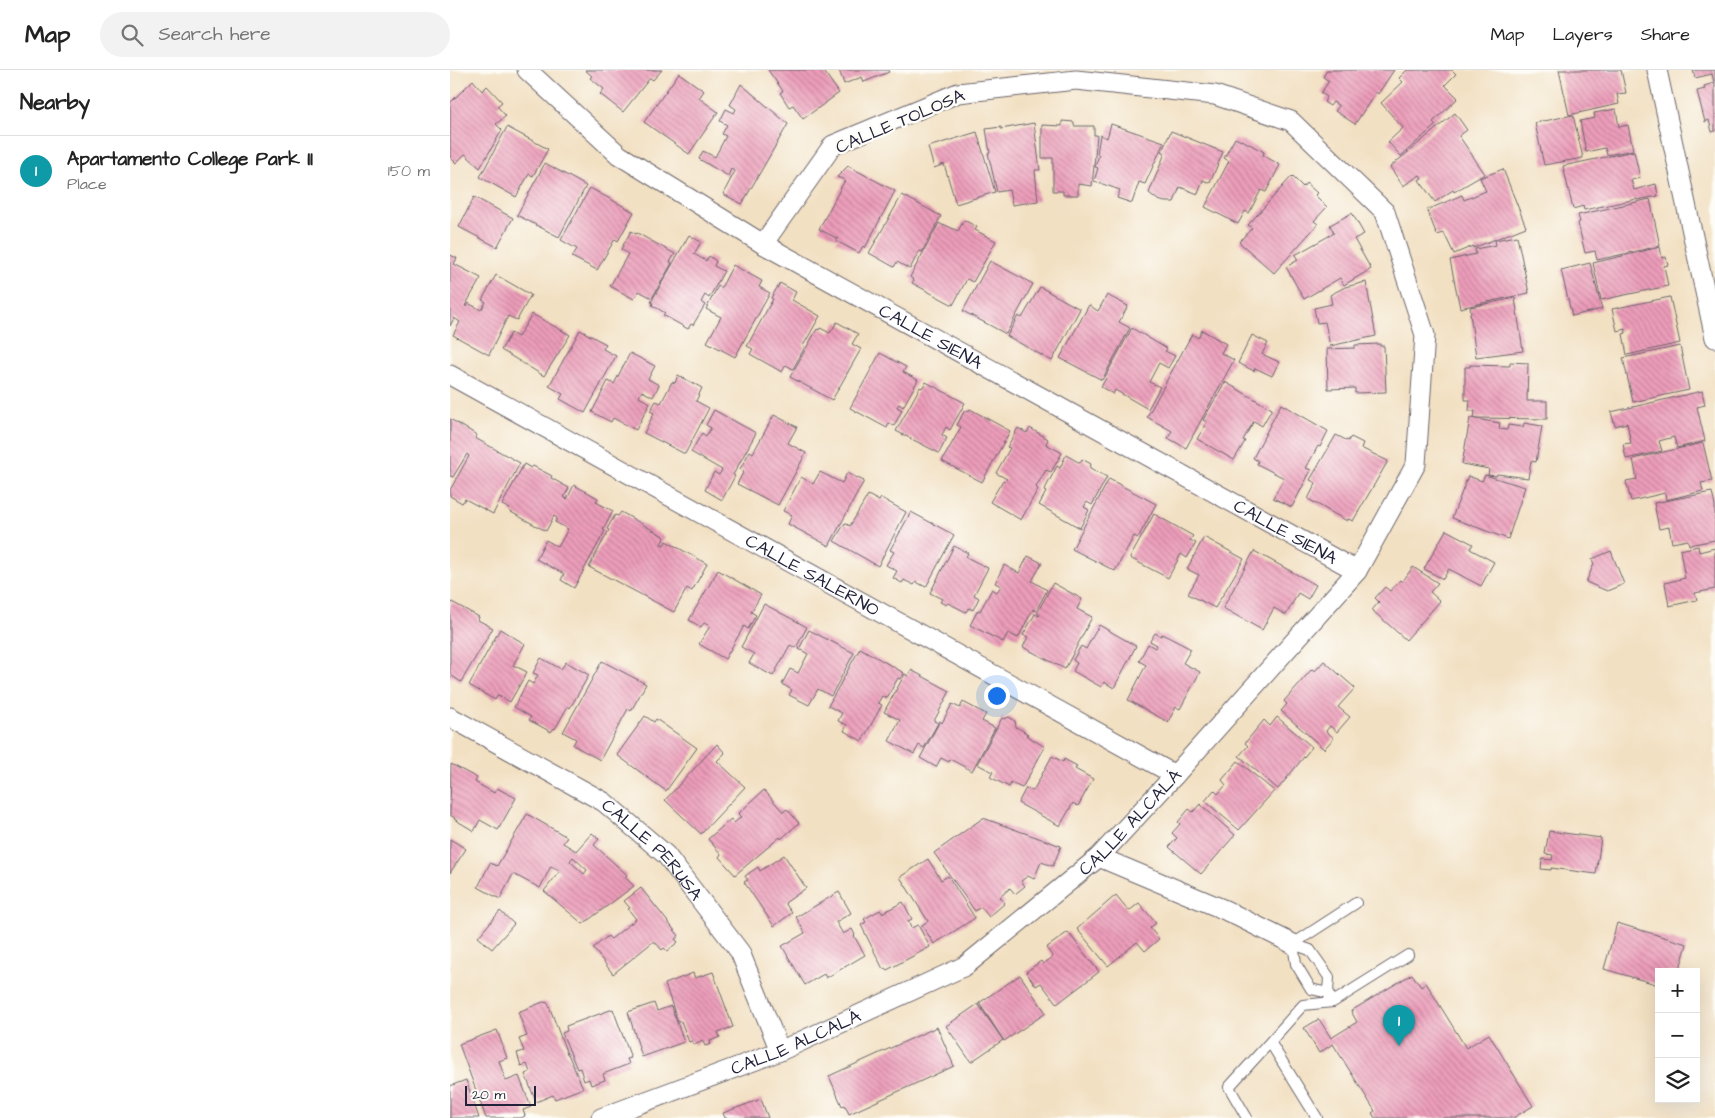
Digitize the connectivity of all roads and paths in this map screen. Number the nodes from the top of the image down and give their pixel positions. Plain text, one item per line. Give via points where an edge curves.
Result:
1 (527, 70) edge
2 (1657, 70) edge
3 (763, 244) junction
4 (1418, 314) joint
5 (1715, 338) edge
6 (450, 375) edge
7 (1357, 570) junction
8 (450, 717) edge
9 (1175, 775) junction
10 (1099, 857) junction
11 (1356, 903) dead end
12 (1293, 944) junction
13 (1408, 955) dead end
14 (1331, 998) junction
15 (1270, 1042) junction
16 (780, 1051) junction
17 (601, 1118) edge
18 (1247, 1118) edge
19 (1317, 1118) edge

1 - 3 street, CALLE SIENA via 619,155
2 - 5 street
3 - 4 street, CALLE TOLOSA via 833,145 958,93 1076,80 1146,87 1215,95 1291,120 1385,212
3 - 7 street, CALLE SIENA
4 - 7 street, CALLE ALCALÁ via 1425,335 1416,464
6 - 9 street, CALLE SALERNO
7 - 9 street, CALLE ALCALÁ
8 - 16 street, CALLE PERUSA via 604,802 666,854 740,952
9 - 10 street, CALLE ALCALÁ
10 - 12 street via 1225,910
10 - 16 street, CALLE ALCALÁ via 965,966
11 - 12 lane
12 - 14 lane via 1296,964 1311,989
12 - 14 lane via 1310,950 1329,977
13 - 14 lane
14 - 15 lane via 1303,1005
15 - 18 lane via 1228,1087
15 - 19 lane
16 - 17 street, CALLE ALCALÁ

